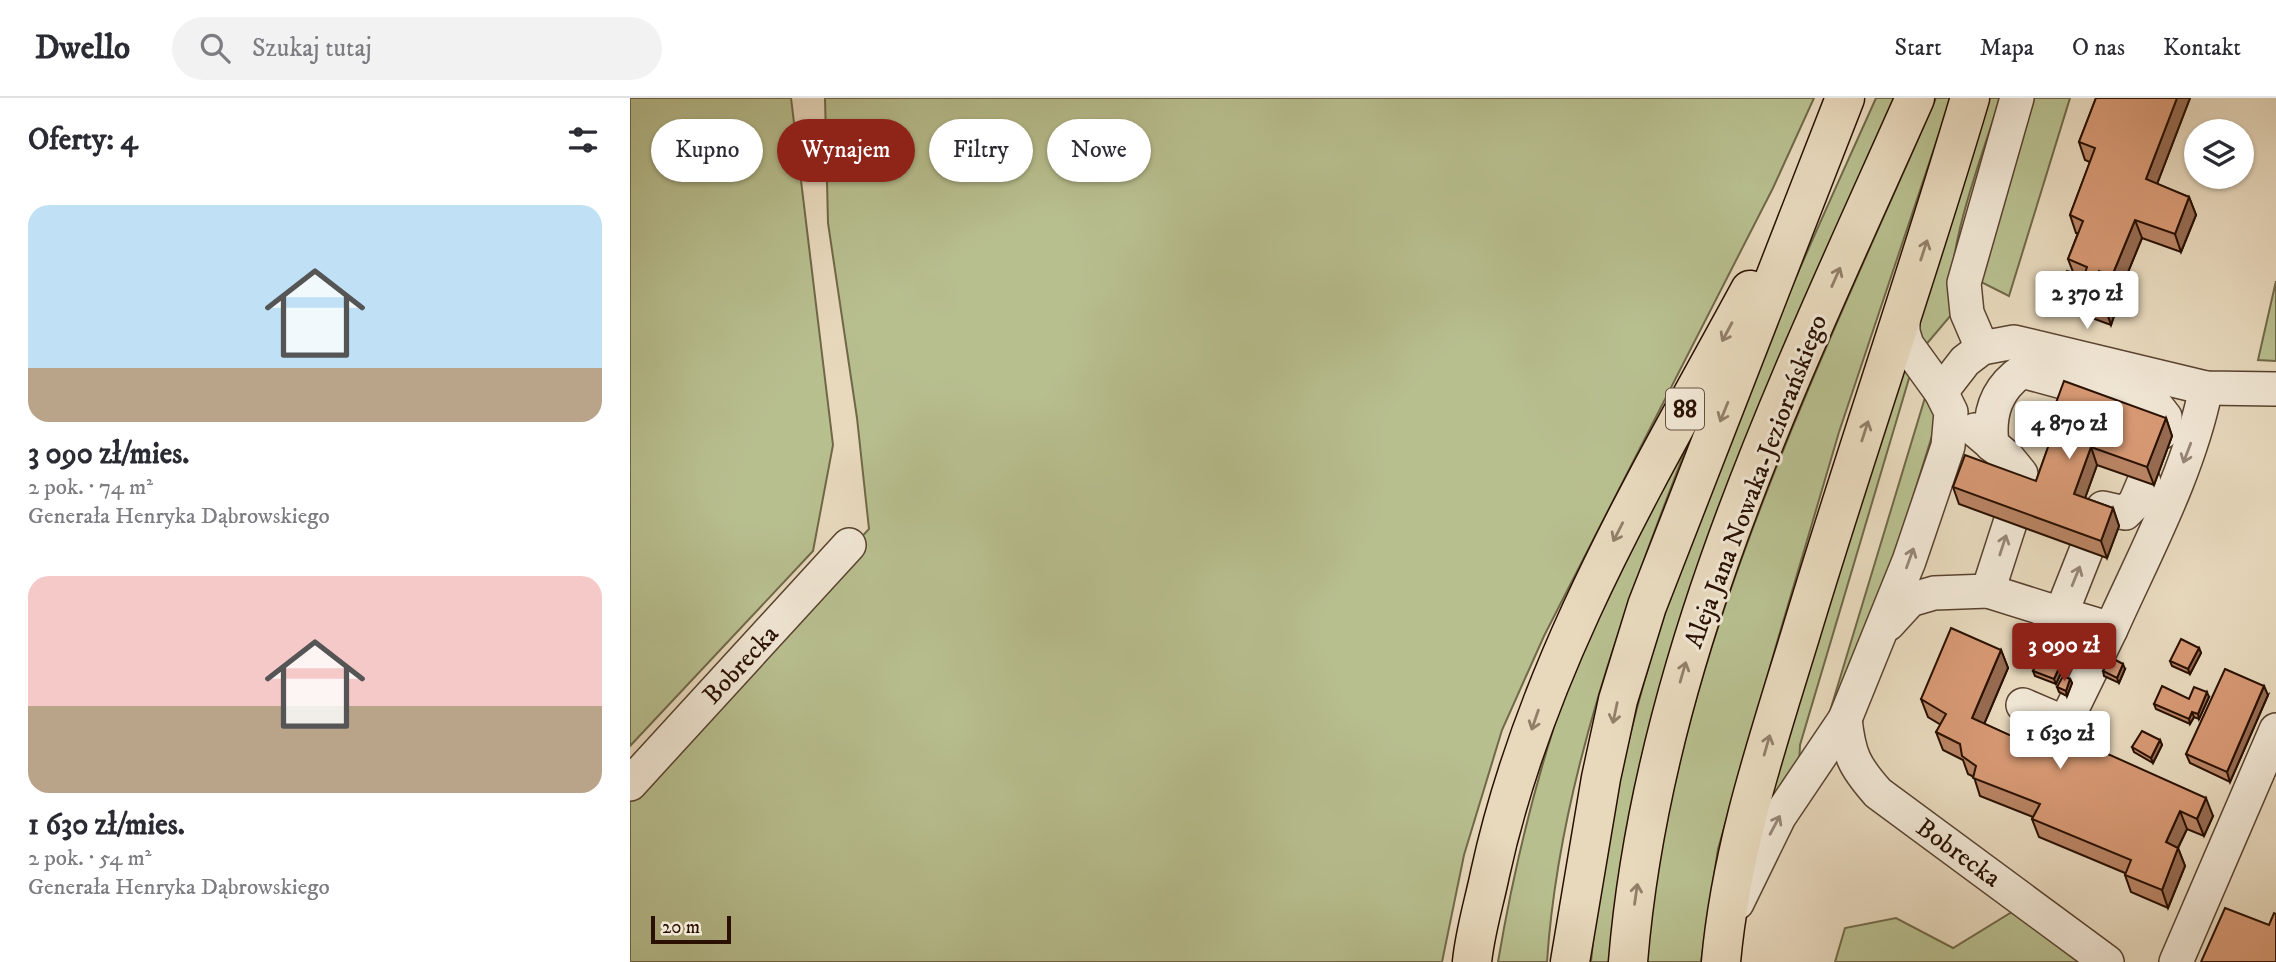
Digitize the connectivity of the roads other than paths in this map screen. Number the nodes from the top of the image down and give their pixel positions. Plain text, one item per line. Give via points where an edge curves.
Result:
1 (1845, 98) edge
2 (1915, 98) edge
3 (1970, 98) edge
4 (2017, 98) edge
5 (1817, 165) junction
6 (1903, 315) junction
7 (1982, 348) junction
8 (2206, 388) junction
9 (2276, 389) edge
10 (1946, 402) junction
11 (2162, 432) edge
12 (2000, 451) junction
13 (2051, 474) edge
14 (2144, 482) edge
15 (2022, 491) edge
16 (2097, 505) edge
17 (2010, 523) edge
18 (849, 545) dead end
19 (2086, 551) edge
20 (1987, 592) junction
21 (2061, 614) junction
22 (1884, 628) junction
23 (2111, 629) junction
24 (2023, 705) dead end
25 (1845, 719) junction
26 (2276, 730) edge
27 (630, 783) edge
28 (1723, 946) edge
29 (1472, 962) edge
30 (1570, 962) edge
31 (1628, 962) edge
32 (2107, 962) edge
33 (2176, 962) edge

1 - 5 main road, Aleja Jana Nowaka-Jeziorańskiego / 88
31 -> 2 main road, Aleja Jana Nowaka-Jeziorańskiego via 1651,799 1701,611 1796,369
6 -> 3 main road
4 - 7 street via 1964,283 1967,313
5 -> 29 main road, 88 via 1636,497 1560,657 1503,816
5 -> 30 main road, Aleja Jana Nowaka-Jeziorańskiego via 1652,594 1618,700 1588,839
6 - 10 street via 1907,345
28 -> 6 main road via 1757,779
7 - 8 street via 2014,342
7 - 10 street via 1965,361
8 - 9 street
8 -> 23 street via 2200,418 2171,494
10 - 12 street
22 -> 10 street via 1948,446
11 - 12 street via 2165,417 2158,408 2022,371 2006,382 1997,399 1990,425
12 - 13 street
12 - 15 street via 2021,474
14 - 16 street via 2124,513
20 -> 17 street
18 - 27 street, Bobrecka
21 -> 19 street
20 - 21 street
20 - 22 street via 1934,593 1910,600
21 - 23 street
22 - 25 street
23 - 24 street via 2065,723
28 -> 25 street via 1779,817
25 - 32 street, Bobrecka via 1856,768 1878,793
26 - 33 street

